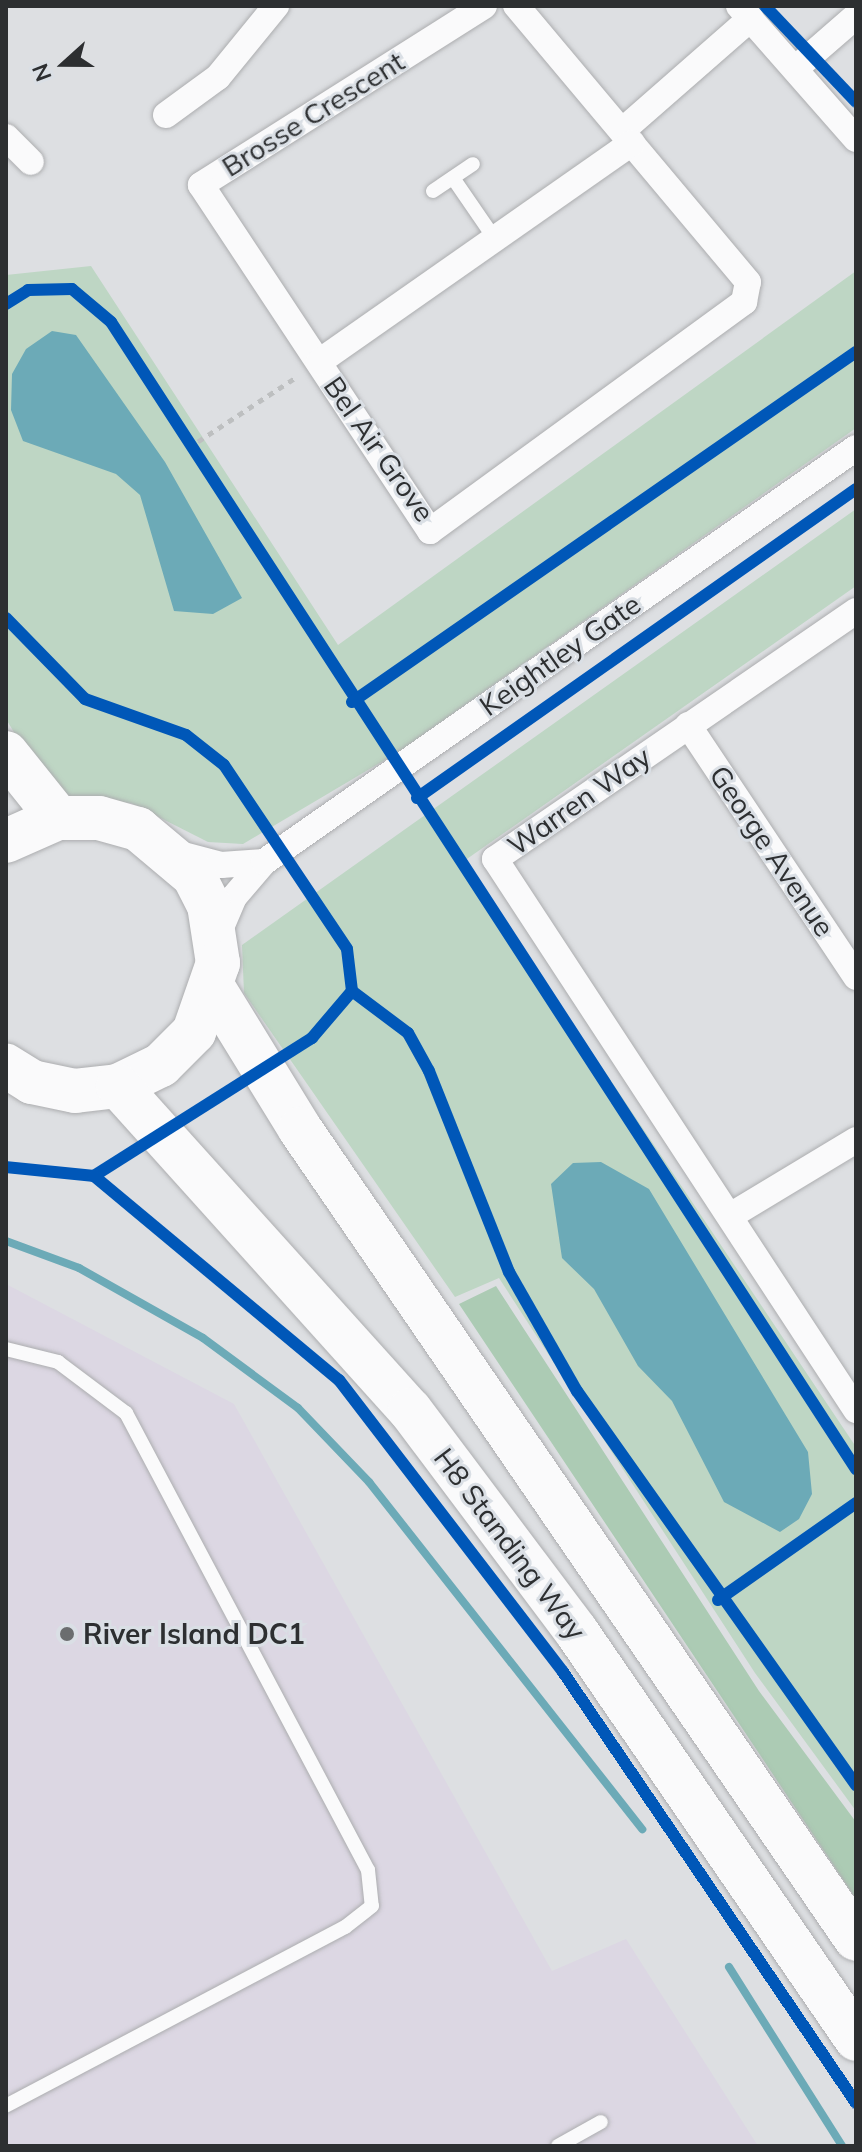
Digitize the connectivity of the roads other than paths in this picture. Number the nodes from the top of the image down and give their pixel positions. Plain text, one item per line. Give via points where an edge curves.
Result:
1 (276, 6) edge
2 (484, 6) edge
3 (516, 6) edge
4 (745, 12) edge
5 (856, 16) edge
6 (795, 69) junction
7 (166, 115) dead end
8 (6, 137) edge
9 (627, 137) junction
10 (856, 139) edge
11 (31, 162) dead end
12 (473, 164) dead end
13 (453, 178) junction
14 (433, 191) dead end
15 (495, 239) junction
16 (319, 362) junction
17 (856, 448) edge
18 (856, 611) edge
19 (688, 725) junction
20 (6, 753) edge
21 (47, 808) junction
22 (6, 841) edge
23 (173, 852) junction
24 (264, 862) junction
25 (217, 937) junction
26 (856, 977) edge
27 (214, 989) junction
28 (6, 1066) edge
29 (130, 1096) junction
30 (856, 1140) edge
31 (730, 1216) junction
32 (6, 1349) edge
33 (856, 1410) edge
34 (856, 1939) edge
35 (856, 2039) edge
36 (6, 2106) edge
37 (601, 2122) dead end
38 (558, 2146) edge

1 - 7 street via 218,77
2 - 16 street, Brosse Crescent via 201,185
3 - 9 street
4 - 6 street
4 - 9 street, Bel Air Grove
5 - 6 street
6 - 10 street
8 - 11 street
9 - 15 street, Bel Air Grove
9 - 16 street, Bel Air Grove via 748,282 744,302 430,531
12 - 13 lane
13 - 14 lane
13 - 15 lane
15 - 16 street, Bel Air Grove
17 - 24 street, Keightley Gate
18 - 19 street, Warren Way
19 - 26 street, George Avenue
19 - 31 street, Warren Way via 495,859
20 - 21 highway
21 - 22 highway
21 - 23 highway via 125,825
23 - 24 street via 221,865
23 - 25 highway via 194,876
24 - 25 street, Keightley Gate via 234,897
25 - 27 highway
27 - 29 highway via 194,1032
27 - 34 highway, H8 Standing Way via 300,1129
28 - 29 highway via 32,1082
29 - 35 highway, H8 Standing Way via 410,1410 576,1631
30 - 31 street
31 - 33 street, Warren Way
32 - 36 lane via 58,1362 126,1413 368,1870 372,1906 345,1927
37 - 38 lane

